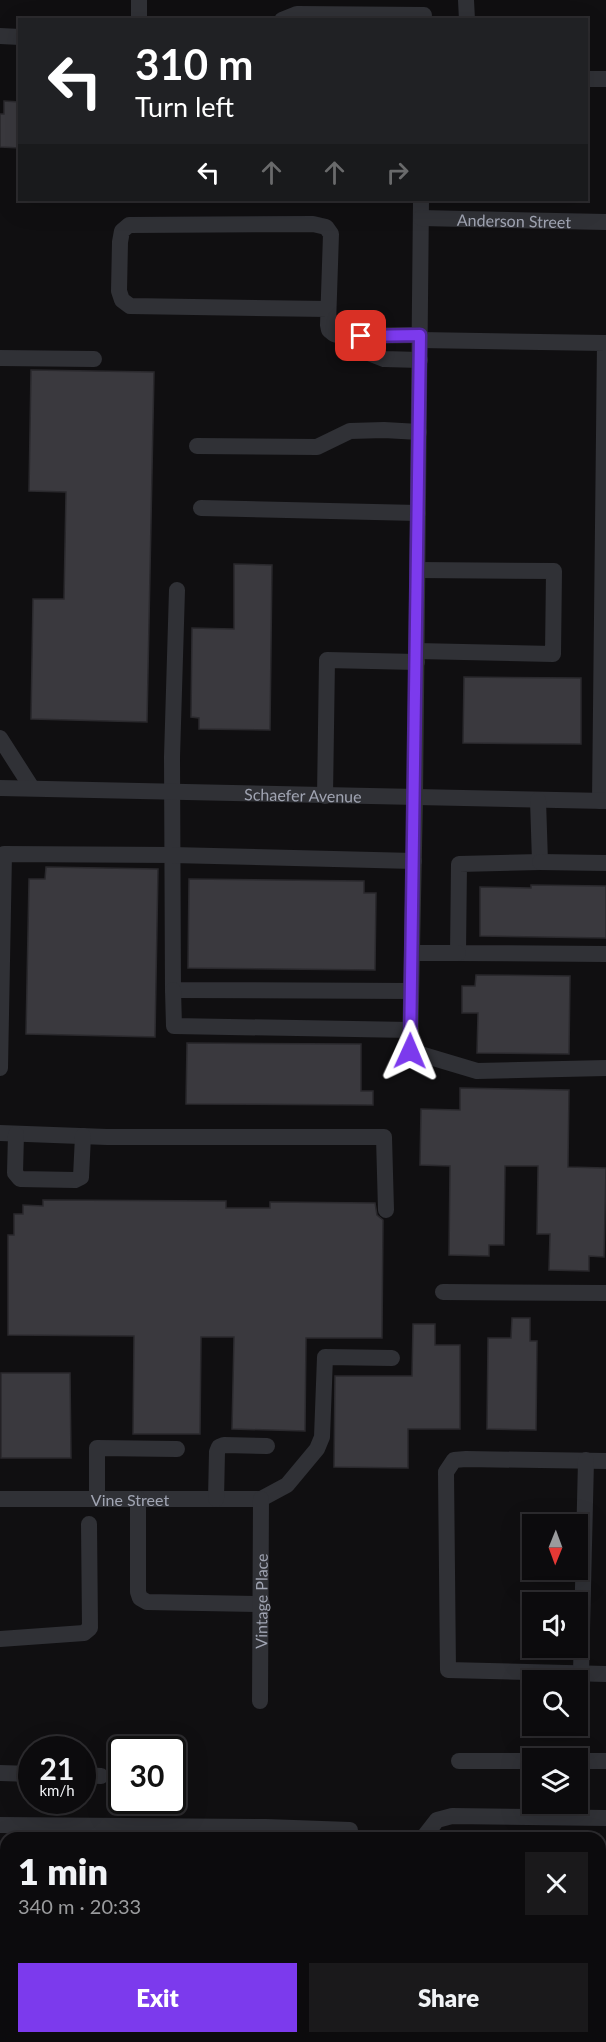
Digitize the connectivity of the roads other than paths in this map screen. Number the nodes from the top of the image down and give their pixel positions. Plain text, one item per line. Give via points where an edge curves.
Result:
1 (140, 0) edge
2 (466, 0) edge
3 (424, 12) edge
4 (290, 14) edge
5 (315, 17) edge
6 (139, 18) edge
7 (467, 18) edge
8 (0, 36) edge
9 (18, 37) edge
10 (588, 79) edge
11 (606, 79) edge
12 (421, 201) edge
13 (421, 218) junction
14 (606, 222) edge
15 (328, 309) junction
16 (340, 336) junction
17 (420, 338) junction
18 (0, 358) edge
19 (94, 358) dead end
20 (420, 360) junction
21 (419, 432) junction
22 (197, 446) dead end
23 (604, 465) edge
24 (201, 508) dead end
25 (418, 513) junction
26 (418, 570) junction
27 (177, 590) dead end
28 (417, 656) junction
29 (0, 738) edge
30 (0, 788) edge
31 (32, 788) junction
32 (173, 792) junction
33 (325, 796) junction
34 (415, 798) junction
35 (538, 800) junction
36 (603, 801) edge
37 (172, 855) junction
38 (414, 861) junction
39 (540, 862) junction
40 (606, 863) edge
41 (458, 952) junction
42 (412, 953) junction
43 (606, 954) edge
44 (173, 990) junction
45 (411, 992) junction
46 (411, 1030) junction
47 (0, 1068) edge
48 (606, 1068) edge
49 (8, 1133) edge
50 (83, 1136) junction
51 (386, 1210) dead end
52 (443, 1292) dead end
53 (606, 1293) edge
54 (392, 1358) dead end
55 (267, 1446) dead end
56 (177, 1449) dead end
57 (586, 1460) junction
58 (606, 1461) edge
59 (0, 1499) edge
60 (97, 1499) junction
61 (138, 1499) junction
62 (216, 1499) junction
63 (261, 1499) junction
64 (89, 1524) dead end
65 (262, 1604) junction
66 (0, 1639) edge
67 (581, 1670) edge
68 (522, 1672) edge
69 (588, 1673) edge
70 (606, 1674) edge
71 (260, 1701) dead end
72 (459, 1761) dead end
73 (522, 1761) edge
74 (588, 1761) edge
75 (606, 1761) edge
76 (0, 1773) edge
77 (18, 1774) edge
78 (96, 1776) edge
79 (101, 1776) dead end
80 (606, 1818) edge
81 (0, 1825) edge
82 (350, 1832) edge
83 (428, 1832) edge

1 - 6 street
2 - 7 street
3 - 5 street
4 - 5 street
8 - 9 street
10 - 11 street
12 - 13 street
13 - 14 street, Anderson Street
13 - 17 street
15 - 15 street via 331,234 326,226 129,225 122,231 119,291 130,306
15 - 16 street via 329,330
16 - 17 street
16 - 20 street via 351,346 384,359
17 - 20 street
17 - 23 street via 605,343
18 - 19 street
20 - 21 street
21 - 22 street via 350,431 317,447
21 - 25 street
23 - 36 street
24 - 25 street
25 - 26 street
26 - 28 street
26 - 28 street via 554,572 554,654
27 - 32 street
28 - 33 street via 327,660
28 - 34 street
29 - 31 street
30 - 31 street, Schaefer Avenue
31 - 32 street, Schaefer Avenue
32 - 33 street, Schaefer Avenue
32 - 37 street
33 - 34 street, Schaefer Avenue
34 - 35 street, Schaefer Avenue
34 - 38 street
35 - 36 street, Schaefer Avenue
35 - 39 street
37 - 38 street
37 - 44 street
37 - 47 street via 4,854
38 - 42 street
39 - 40 street
39 - 41 street via 459,864
41 - 42 street
41 - 43 street
42 - 45 street
44 - 45 street
44 - 46 street via 174,1026
45 - 46 street
46 - 48 street via 410,1051 477,1071
49 - 50 street
49 - 50 street via 15,1173 20,1179 81,1177
50 - 51 street via 384,1137
52 - 53 street
54 - 63 street via 325,1357 322,1437 317,1449 286,1485
55 - 62 street via 219,1448
56 - 60 street via 97,1448
57 - 58 street
57 - 67 street
57 - 68 street via 454,1460 447,1472 448,1670
59 - 60 street, Vine Street
60 - 61 street, Vine Street
61 - 62 street, Vine Street
61 - 65 street via 140,1598 147,1602
62 - 63 street, Vine Street
63 - 65 street, Vintage Place
64 - 66 street via 90,1628 84,1633
65 - 71 street, Vintage Place
69 - 70 street
72 - 73 street
74 - 75 street
76 - 77 street
78 - 79 street
80 - 83 street via 452,1816 437,1820
81 - 82 street via 266,1827

